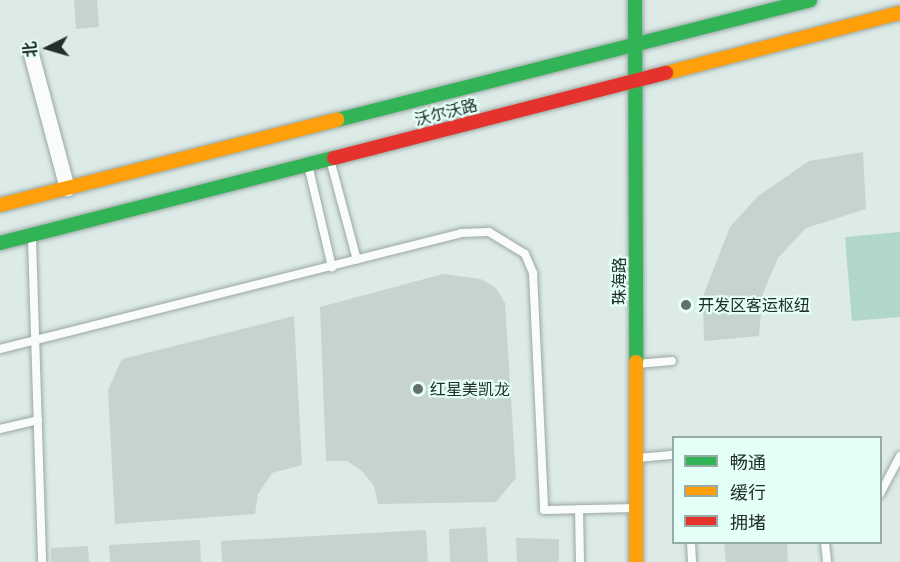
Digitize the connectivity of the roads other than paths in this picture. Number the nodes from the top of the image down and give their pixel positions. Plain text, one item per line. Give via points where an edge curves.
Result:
1 (635, 0) edge
2 (810, 0) edge
3 (900, 13) edge
4 (635, 43) junction
5 (31, 54) dead end
6 (635, 80) junction
7 (329, 159) junction
8 (308, 164) junction
9 (67, 188) junction
10 (0, 205) edge
11 (32, 235) junction
12 (0, 243) edge
13 (357, 260) junction
14 (332, 267) junction
15 (35, 344) junction
16 (0, 349) edge
17 (672, 361) dead end
18 (636, 364) junction
19 (38, 420) junction
20 (0, 429) edge
21 (672, 455) edge
22 (900, 456) edge
23 (636, 458) junction
24 (882, 490) edge
25 (636, 508) junction
26 (579, 509) junction
27 (691, 544) edge
28 (825, 544) edge
29 (42, 562) edge
30 (580, 562) edge
31 (636, 562) edge
32 (692, 562) edge
33 (827, 562) edge

1 - 4 main road, 珠海路
2 - 4 main road, 沃尔沃路
3 - 6 main road, 沃尔沃路
4 - 6 main road, 珠海路
4 - 9 main road, 沃尔沃路
5 - 9 street
6 - 7 main road, 沃尔沃路
6 - 18 main road, 珠海路
7 - 8 main road, 沃尔沃路
7 - 13 lane
8 - 11 main road, 沃尔沃路
8 - 14 lane
9 - 10 main road, 沃尔沃路
11 - 12 main road, 沃尔沃路
11 - 15 lane
13 - 14 lane
13 - 26 lane via 461,232 489,232 525,254 534,273 544,510
14 - 15 lane
15 - 16 lane
15 - 19 lane
17 - 18 lane
18 - 23 main road, 珠海路
19 - 20 lane
19 - 29 lane
21 - 23 lane
22 - 24 lane
23 - 25 main road, 珠海路
25 - 26 lane
25 - 31 main road, 珠海路
26 - 30 lane
27 - 32 lane
28 - 33 lane

